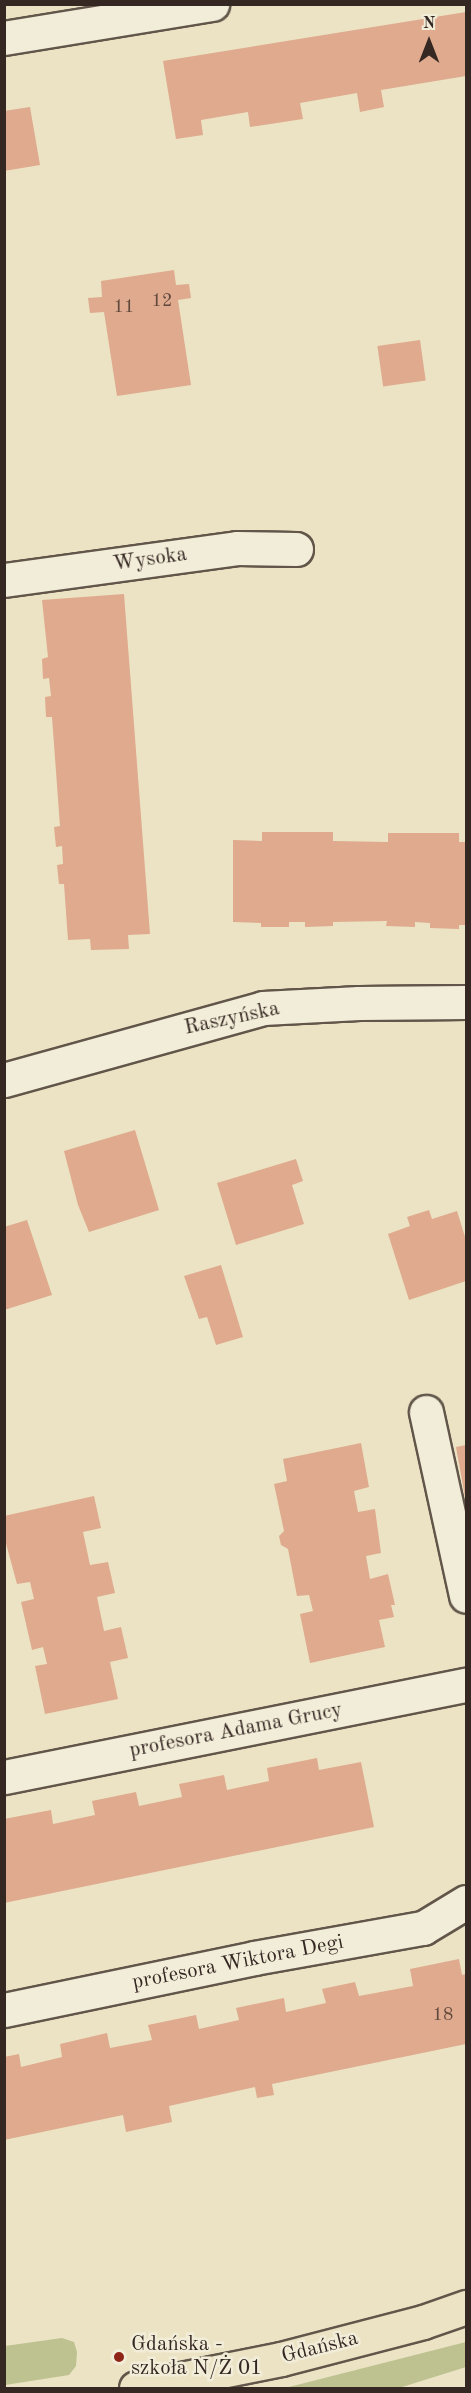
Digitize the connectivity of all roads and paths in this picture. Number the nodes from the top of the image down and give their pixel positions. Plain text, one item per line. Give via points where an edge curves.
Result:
1 (213, 4) edge
2 (4, 38) edge
3 (296, 549) dead end
4 (4, 580) edge
5 (466, 1002) edge
6 (4, 1080) edge
7 (426, 1412) dead end
8 (466, 1596) edge
9 (466, 1685) edge
10 (4, 1777) edge
11 (466, 1902) edge
12 (4, 2010) edge
13 (466, 2307) edge
14 (136, 2388) edge

1 - 2 street
3 - 4 street, Wysoka via 237,548
5 - 6 street, Raszyńska via 263,1008
7 - 8 street
9 - 10 street, profesora Adama Grucy
11 - 12 street, profesora Wiktora Degi via 423,1928 254,1958
13 - 14 main road, Gdańska via 281,2359

